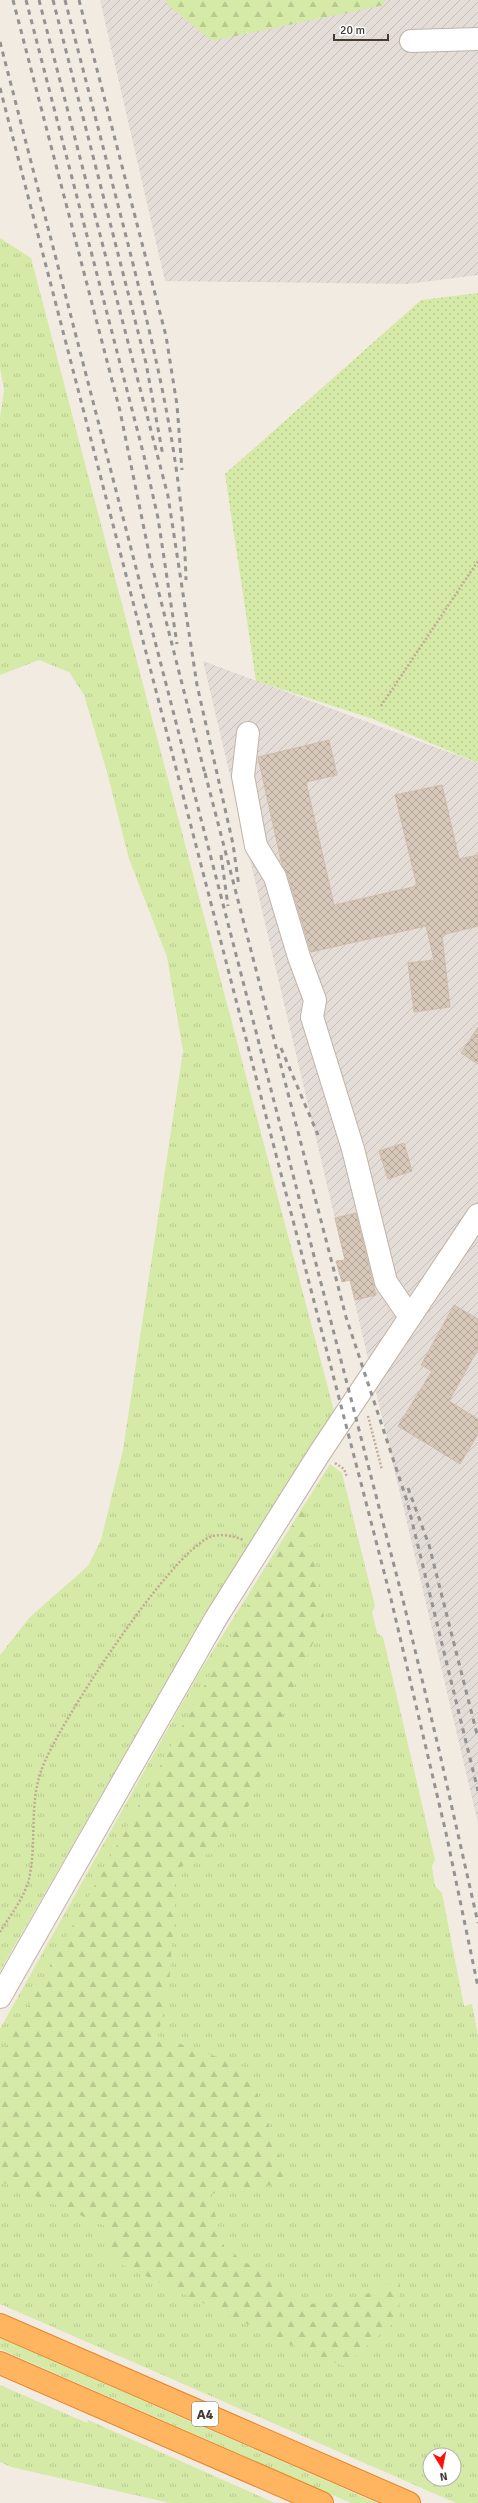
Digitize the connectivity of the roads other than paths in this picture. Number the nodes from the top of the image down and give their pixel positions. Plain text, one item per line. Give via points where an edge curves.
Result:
1 (478, 39) edge
2 (411, 41) dead end
3 (248, 733) dead end
4 (478, 1215) edge
5 (410, 1317) junction
6 (0, 1998) edge
7 (0, 2325) edge
8 (0, 2363) edge
9 (322, 2503) edge
10 (409, 2503) edge

1 - 2 street
3 - 5 street via 243,776 256,846 275,877 315,1000 312,1017 353,1149 386,1282
4 - 5 street
5 - 6 street via 216,1618
7 - 10 highway, A4
8 - 9 highway, A4

